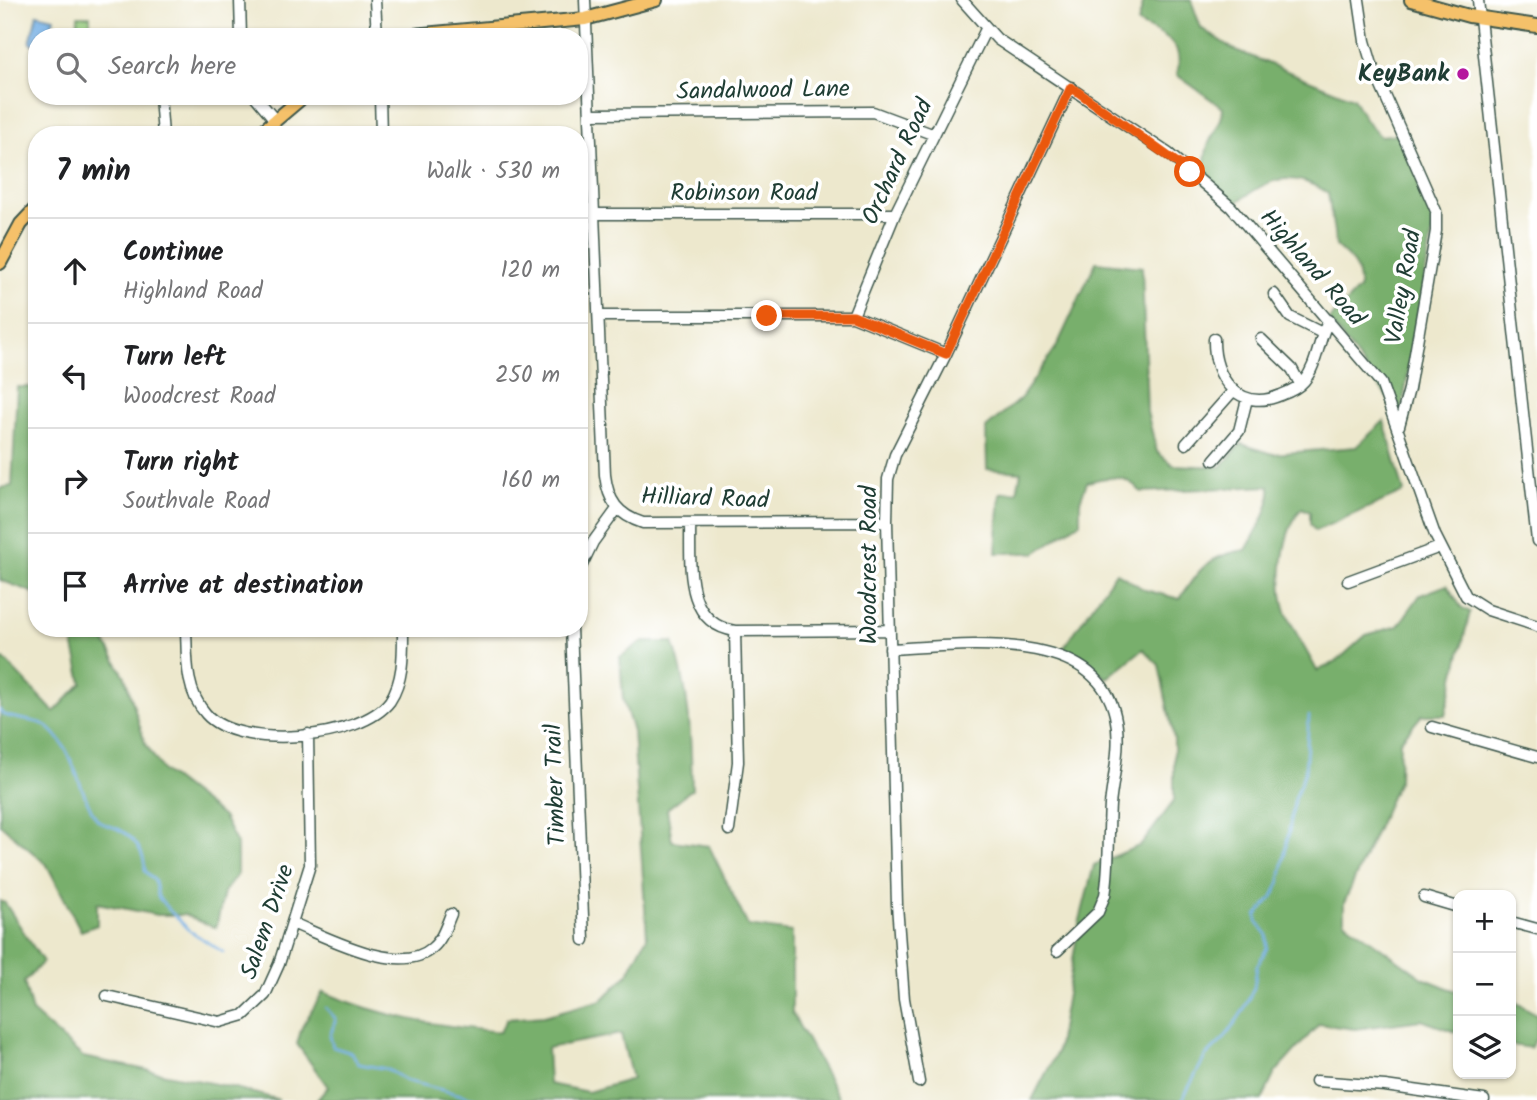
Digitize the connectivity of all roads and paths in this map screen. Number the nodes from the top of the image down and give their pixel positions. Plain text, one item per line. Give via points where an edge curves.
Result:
1 (240, 0) edge
2 (375, 0) edge
3 (585, 0) edge
4 (656, 0) edge
5 (962, 0) edge
6 (1359, 0) edge
7 (1411, 0) edge
8 (1478, 0) edge
9 (1480, 18) junction
10 (586, 19) junction
11 (1537, 26) edge
12 (241, 28) edge
13 (377, 28) edge
14 (488, 28) edge
15 (586, 28) edge
16 (986, 29) junction
17 (588, 66) edge
18 (1071, 87) junction
19 (161, 105) edge
20 (262, 105) edge
21 (293, 105) edge
22 (380, 105) edge
23 (590, 114) junction
24 (275, 120) junction
25 (162, 126) edge
26 (268, 126) edge
27 (382, 126) edge
28 (932, 134) junction
29 (594, 214) junction
30 (895, 214) junction
31 (28, 217) edge
32 (0, 264) edge
33 (1274, 294) dead end
34 (599, 316) junction
35 (853, 316) junction
36 (1329, 320) junction
37 (1322, 333) junction
38 (1214, 339) dead end
39 (1261, 339) dead end
40 (946, 354) junction
41 (1300, 384) junction
42 (1233, 391) junction
43 (1247, 399) junction
44 (1399, 426) junction
45 (1186, 444) dead end
46 (1214, 460) dead end
47 (617, 509) junction
48 (887, 522) junction
49 (690, 524) junction
50 (1537, 541) edge
51 (1440, 547) junction
52 (588, 553) edge
53 (1348, 581) dead end
54 (1537, 626) edge
55 (890, 630) junction
56 (735, 631) junction
57 (187, 637) edge
58 (402, 637) edge
59 (571, 637) edge
60 (890, 649) junction
61 (1432, 727) dead end
62 (308, 734) junction
63 (1537, 757) edge
64 (729, 830) dead end
65 (1424, 897) dead end
66 (1453, 906) edge
67 (451, 914) dead end
68 (292, 923) junction
69 (1516, 923) edge
70 (1537, 929) edge
71 (584, 940) dead end
72 (1056, 951) dead end
73 (107, 996) dead end
74 (1316, 1081) dead end
75 (919, 1082) dead end
76 (1454, 1098) edge
77 (1484, 1100) edge

1 - 12 street
2 - 13 street
3 - 10 street, Hilliard Road
4 - 10 main road
5 - 16 street, Highland Road
6 - 44 street, Valley Road via 1373,68 1432,196 1437,219
7 - 9 main road
8 - 9 street
9 - 11 main road
9 - 50 street
10 - 14 main road
10 - 15 street, Hilliard Road
16 - 18 street, Highland Road
16 - 28 street, Orchard Road
17 - 23 street, Hilliard Road
18 - 36 street, Highland Road via 1220,196
18 - 40 street, Woodcrest Road
19 - 25 street
20 - 24 street
21 - 24 main road
22 - 27 street
23 - 28 street, Sandalwood Lane via 873,112
23 - 29 street, Hilliard Road
24 - 26 main road
28 - 30 street, Orchard Road
29 - 30 street, Robinson Road
29 - 34 street, Hilliard Road
30 - 35 street, Orchard Road
31 - 32 main road
33 - 37 street via 1290,317
34 - 35 street
34 - 47 street, Hilliard Road via 605,475
35 - 40 street
36 - 37 street
36 - 44 street, Highland Road via 1381,383
37 - 41 street via 1313,365
38 - 42 street via 1217,367
39 - 41 street via 1292,369
40 - 48 street, Woodcrest Road via 895,455 888,479
41 - 43 street via 1278,397
42 - 43 street
42 - 45 street
43 - 46 street via 1239,431
44 - 51 street, Highland Road
47 - 49 street, Hilliard Road via 643,523
47 - 52 street
48 - 49 street, Hilliard Road
48 - 55 street, Woodcrest Road
49 - 56 street via 695,600 712,621
51 - 53 street
51 - 54 street, Highland Road via 1472,602
55 - 56 street
55 - 60 street, Woodcrest Road
56 - 64 street via 738,762
57 - 62 street via 189,681 198,704 212,720 231,729 267,735
58 - 62 street via 400,675 388,702 344,730
59 - 71 street, Timber Trail
60 - 72 street via 1028,649 1074,662 1104,688 1116,716 1117,744 1107,881 1098,912
60 - 75 street, Woodcrest Road via 901,969
61 - 63 street
62 - 68 street, Salem Drive via 312,854
65 - 66 street
67 - 68 street via 432,949 404,960 380,956
68 - 73 street, Salem Drive via 265,995 232,1020 206,1021
69 - 70 street
74 - 76 street
76 - 77 street

